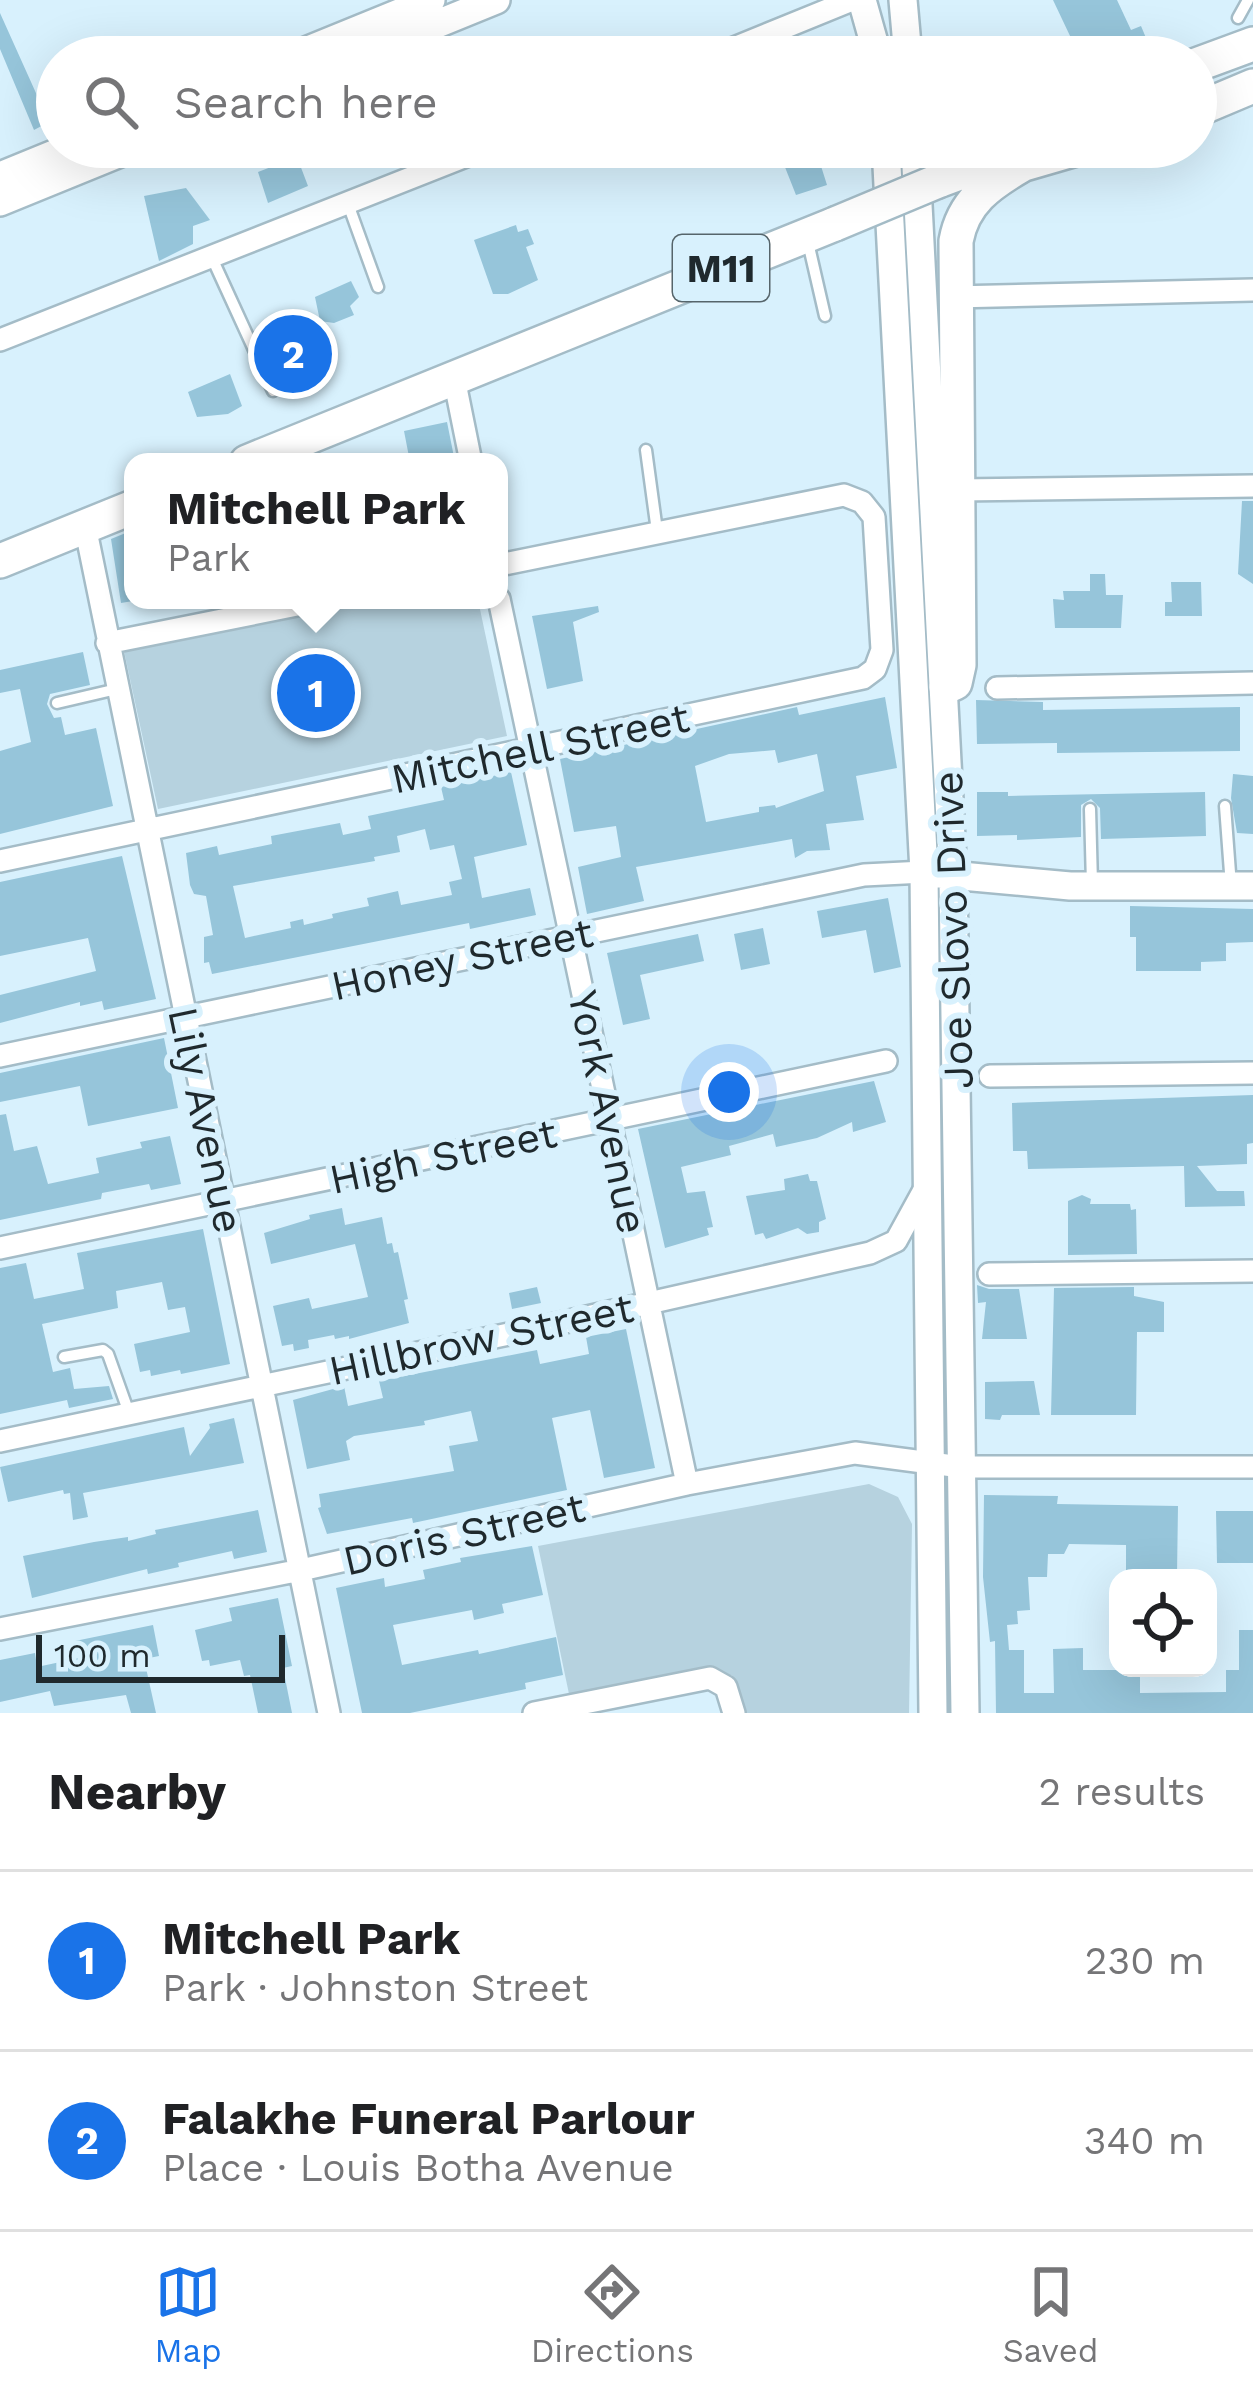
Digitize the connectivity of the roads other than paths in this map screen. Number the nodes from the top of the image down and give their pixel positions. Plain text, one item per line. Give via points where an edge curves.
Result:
1 (431, 0) edge
2 (496, 0) edge
3 (852, 0) edge
4 (862, 0) edge
5 (903, 0) edge
6 (1248, 0) edge
7 (343, 36) edge
8 (408, 36) edge
9 (764, 36) edge
10 (872, 36) edge
11 (906, 36) edge
12 (1243, 37) edge
13 (1253, 86) edge
14 (1217, 101) edge
15 (36, 161) edge
16 (83, 168) edge
17 (437, 168) edge
18 (887, 168) edge
19 (916, 168) edge
20 (959, 168) edge
21 (1011, 168) edge
22 (1017, 168) edge
23 (0, 176) edge
24 (950, 176) junction
25 (0, 202) edge
26 (348, 204) junction
27 (821, 230) junction
28 (212, 258) junction
29 (378, 287) dead end
30 (1253, 290) edge
31 (953, 297) junction
32 (825, 316) dead end
33 (0, 340) edge
34 (454, 378) junction
35 (273, 392) dead end
36 (646, 450) dead end
37 (269, 453) edge
38 (469, 453) edge
39 (1253, 486) edge
40 (958, 490) junction
41 (124, 511) edge
42 (85, 526) junction
43 (657, 532) junction
44 (0, 561) edge
45 (508, 563) edge
46 (277, 609) edge
47 (501, 609) edge
48 (107, 643) junction
49 (1253, 683) edge
50 (946, 687) junction
51 (998, 688) dead end
52 (117, 689) junction
53 (57, 703) dead end
54 (532, 750) junction
55 (1225, 806) dead end
56 (1090, 809) dead end
57 (146, 831) junction
58 (0, 861) edge
59 (924, 872) junction
60 (953, 877) junction
61 (1093, 886) junction
62 (1242, 886) edge
63 (571, 935) junction
64 (186, 1019) junction
65 (0, 1056) edge
66 (886, 1061) dead end
67 (1253, 1073) edge
68 (990, 1076) dead end
69 (609, 1120) junction
70 (926, 1185) junction
71 (224, 1202) junction
72 (0, 1248) edge
73 (1253, 1271) edge
74 (989, 1274) dead end
75 (647, 1304) junction
76 (64, 1357) dead end
77 (260, 1386) junction
78 (129, 1413) junction
79 (0, 1441) edge
80 (929, 1461) junction
81 (961, 1467) junction
82 (1253, 1467) edge
83 (687, 1484) junction
84 (301, 1570) junction
85 (0, 1629) edge
86 (329, 1713) edge
87 (534, 1713) edge
88 (734, 1713) edge
89 (933, 1713) edge
90 (965, 1713) edge

1 - 7 main road
2 - 8 main road
3 - 9 street
4 - 10 main road
5 - 11 main road
6 - 12 lane
13 - 14 main road
15 - 23 main road
16 - 25 main road
17 - 26 street
18 - 59 main road, Joe Slovo Drive
19 - 50 main road, Joe Slovo Drive
20 - 24 main road, M11
21 - 24 main road, M11
22 - 31 main road via 963,216
24 - 27 main road, M11, bridge
26 - 28 street
26 - 29 lane
27 - 32 lane
27 - 34 main road, M11
28 - 33 street
28 - 35 lane
30 - 31 street
31 - 40 main road
34 - 37 main road, M11
34 - 38 street
36 - 43 lane
39 - 40 street
40 - 50 main road via 959,665
41 - 42 main road
42 - 44 main road
42 - 48 street, Lily Avenue
43 - 45 street
43 - 54 street, Mitchell Street via 831,495 862,502 874,517 880,660 868,676
46 - 48 street
47 - 54 street, York Avenue
48 - 52 street, Lily Avenue
49 - 51 street
50 - 60 main road, Joe Slovo Drive
52 - 53 lane
52 - 57 street, Lily Avenue
54 - 57 street, Mitchell Street
54 - 63 street, York Avenue
55 - 62 lane
56 - 61 lane
57 - 58 street, Mitchell Street
57 - 64 street, Lily Avenue
59 - 60 main road
59 - 63 street, Honey Street via 864,874
59 - 70 main road, Joe Slovo Drive
60 - 61 main road
60 - 81 main road, Joe Slovo Drive
61 - 62 main road
63 - 64 street, Honey Street
63 - 69 street, York Avenue
64 - 65 street, Honey Street
64 - 71 street, Lily Avenue
66 - 69 street, High Street
67 - 68 street
69 - 71 street, High Street
69 - 75 street, York Avenue
70 - 75 street, Hillbrow Street via 904,1232 887,1247
70 - 80 main road, Joe Slovo Drive
71 - 72 street, High Street
71 - 77 street, Lily Avenue
73 - 74 street
75 - 77 street, Hillbrow Street
75 - 83 street, York Avenue
76 - 78 lane via 108,1354
77 - 78 street, Hillbrow Street
77 - 84 street, Lily Avenue
78 - 79 street, Hillbrow Street
80 - 81 street, Doris Street
80 - 83 street, Doris Street via 855,1453
80 - 89 main road, Joe Slovo Drive
81 - 82 street, Doris Street
81 - 90 main road, Joe Slovo Drive
83 - 84 street, Doris Street
84 - 85 street, Doris Street
84 - 86 street, Lily Avenue
87 - 88 street via 710,1678 726,1687

